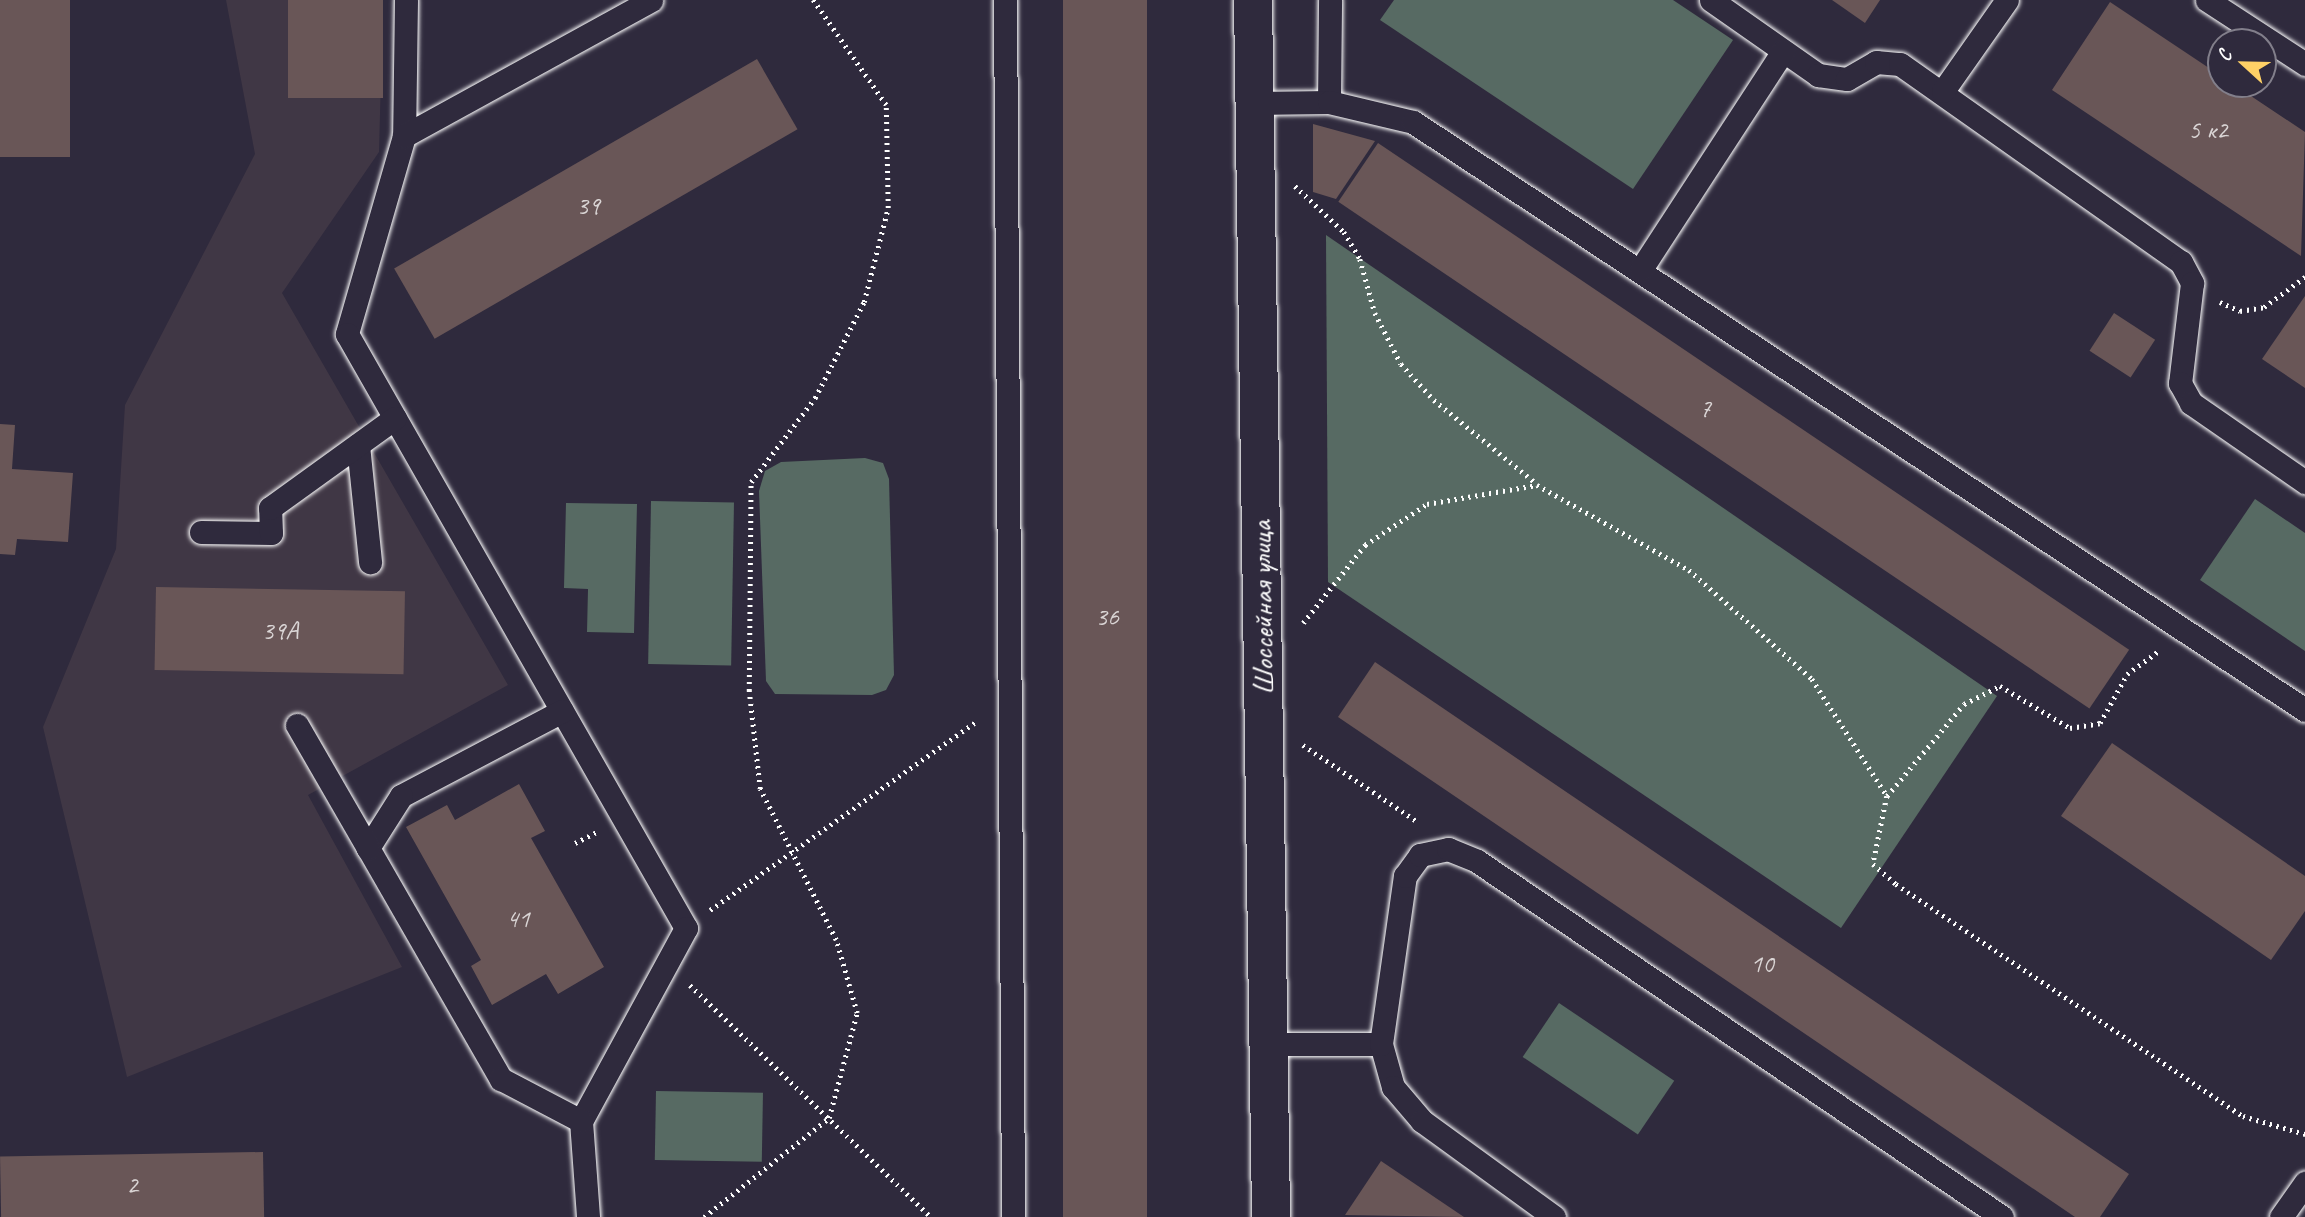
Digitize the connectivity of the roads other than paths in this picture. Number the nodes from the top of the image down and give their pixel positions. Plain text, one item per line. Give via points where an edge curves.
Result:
1 (406, 0) edge
2 (651, 0) edge
3 (1005, 0) edge
4 (1253, 0) edge
5 (1330, 0) edge
6 (1711, 0) edge
7 (2007, 0) edge
8 (2207, 0) edge
9 (1783, 51) junction
10 (2305, 64) edge
11 (1943, 91) junction
12 (1329, 102) junction
13 (1253, 103) junction
14 (404, 136) junction
15 (1641, 269) junction
16 (395, 418) junction
17 (358, 445) junction
18 (2305, 482) edge
19 (201, 532) dead end
20 (370, 562) dead end
21 (2305, 710) edge
22 (562, 711) junction
23 (297, 724) dead end
24 (368, 848) junction
25 (1268, 1044) junction
26 (1381, 1044) junction
27 (581, 1121) junction
28 (2305, 1184) edge
29 (588, 1217) edge
30 (1013, 1217) edge
31 (1270, 1217) edge
32 (1554, 1217) edge
33 (2002, 1217) edge
34 (2281, 1217) edge

1 - 14 lane
2 - 14 lane
3 - 30 lane
4 - 13 street, Шоссейная улица
5 - 12 lane
6 - 9 lane
7 - 11 lane
8 - 10 lane
9 - 11 lane via 1818,75 1847,79 1876,62 1900,64
9 - 15 lane
11 - 18 lane via 2181,262 2192,283 2180,383 2191,403
12 - 13 lane
12 - 15 lane via 1413,122
13 - 25 street, Шоссейная улица
14 - 16 lane via 346,334
15 - 21 lane
16 - 17 lane
16 - 22 lane
17 - 19 lane via 270,508 271,533
17 - 20 lane
22 - 24 lane via 401,796
22 - 27 lane via 685,928
23 - 24 lane
24 - 27 lane via 501,1079
25 - 26 lane
25 - 31 street, Шоссейная улица
26 - 32 lane via 1392,1087 1422,1121
26 - 33 lane via 1405,876 1420,855 1448,849 1477,861
27 - 29 lane
28 - 34 lane

